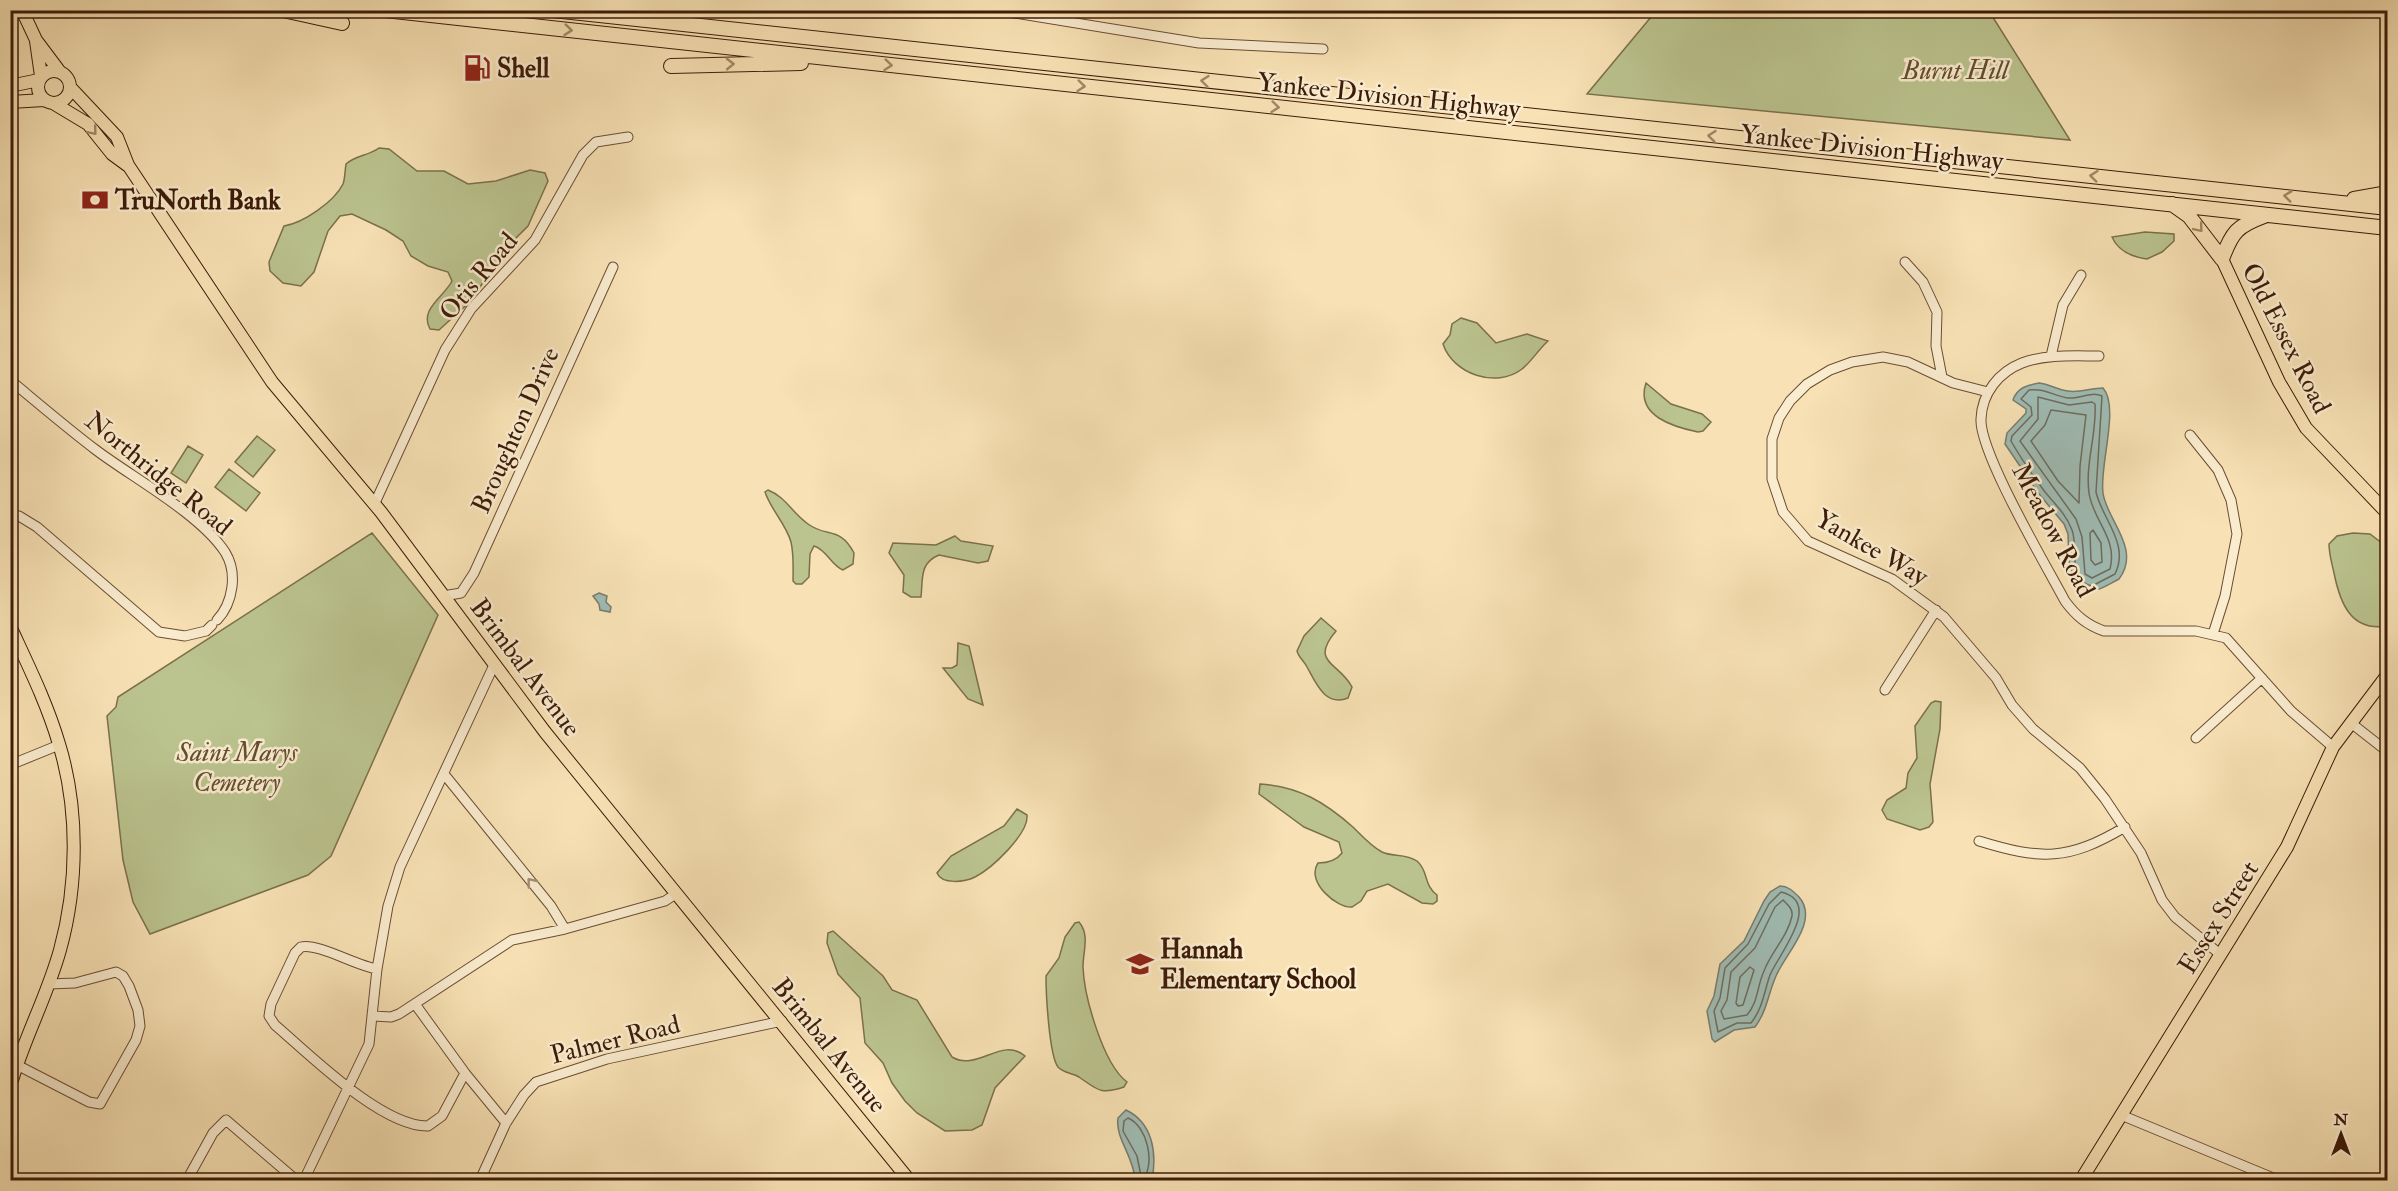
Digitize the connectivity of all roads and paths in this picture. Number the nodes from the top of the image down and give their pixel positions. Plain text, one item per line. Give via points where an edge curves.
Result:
1 (22, 10) edge
2 (283, 10) edge
3 (385, 10) edge
4 (554, 10) edge
5 (996, 10) edge
6 (342, 23) dead end
7 (36, 40) junction
8 (1323, 49) dead end
9 (860, 62) junction
10 (671, 66) dead end
11 (60, 72) junction
12 (40, 78) junction
13 (10, 86) edge
14 (70, 87) junction
15 (10, 102) edge
16 (49, 102) junction
17 (628, 137) dead end
18 (128, 165) junction
19 (2388, 193) edge
20 (2330, 201) junction
21 (2170, 203) junction
22 (2388, 208) edge
23 (2267, 214) junction
24 (2388, 228) edge
25 (2222, 259) junction
26 (1905, 262) dead end
27 (613, 267) dead end
28 (2081, 275) dead end
29 (2051, 356) junction
30 (2099, 356) dead end
31 (1942, 377) junction
32 (10, 380) edge
33 (1988, 392) junction
34 (2190, 435) dead end
35 (374, 505) junction
36 (2388, 514) edge
37 (10, 515) edge
38 (443, 596) junction
39 (1936, 610) junction
40 (10, 626) edge
41 (2213, 634) junction
42 (494, 665) junction
43 (2388, 674) edge
44 (2262, 678) junction
45 (1885, 690) dead end
46 (2351, 723) junction
47 (2196, 738) dead end
48 (59, 745) junction
49 (2333, 747) junction
50 (2388, 752) edge
51 (10, 765) edge
52 (444, 774) junction
53 (2125, 827) junction
54 (1979, 841) dead end
55 (677, 893) junction
56 (565, 929) junction
57 (2221, 955) junction
58 (377, 969) junction
59 (49, 984) junction
60 (415, 1004) junction
61 (373, 1016) junction
62 (782, 1021) junction
63 (17, 1065) junction
64 (465, 1073) junction
65 (10, 1087) edge
66 (349, 1089) junction
67 (2121, 1115) junction
68 (506, 1123) junction
69 (187, 1180) edge
70 (296, 1180) edge
71 (304, 1180) edge
72 (480, 1180) edge
73 (909, 1180) edge
74 (2081, 1180) edge
75 (2278, 1180) edge

1 - 7 main road
2 - 6 highway
3 -> 9 highway, Yankee Division Highway
20 -> 4 highway, Yankee Division Highway
5 - 8 street via 1199,43
7 - 11 main road
7 - 12 main road
10 -> 9 highway
9 -> 21 highway, Yankee Division Highway
11 - 12 main road via 50,71
11 - 14 main road
12 - 13 main road
12 - 16 main road via 38,91
14 - 16 main road via 63,100
14 - 18 main road via 117,137
15 - 16 main road
16 -> 18 main road via 88,124 112,154
17 - 35 street, Otis Road via 596,142 583,155 535,240 471,309 446,350
18 - 35 main road, Brimbal Avenue via 272,382
19 - 20 highway
20 - 22 highway, Yankee Division Highway
21 - 23 highway, Yankee Division Highway
21 -> 25 highway via 2189,216
23 - 24 highway, Yankee Division Highway
23 - 25 highway via 2230,237
25 - 36 main road, Old Essex Road via 2279,382 2306,428
26 - 31 street via 1923,282 1937,312 1936,346
27 - 38 street, Broughton Drive via 474,573 460,592
28 - 29 street via 2063,305
29 - 30 street, Meadow Road
29 - 33 street, Meadow Road via 2005,372
31 - 33 street, Yankee Way
31 - 39 street, Yankee Way via 1908,362 1883,357 1830,370 1807,384 1779,418 1772,439 1771,465 1783,512 1808,541 1892,579
32 - 37 street, Northridge Road via 94,449 205,530 225,553 231,569 230,604 206,631 185,636 159,632 37,527
33 - 41 street, Meadow Road via 1980,420 1998,472 2075,614 2104,631
34 - 41 street via 2218,470 2231,500 2237,534
35 - 38 main road, Brimbal Avenue
38 - 42 main road, Brimbal Avenue
39 - 45 street
39 - 53 street, Yankee Way via 1989,669 2019,713 2080,768
40 - 48 main road
41 - 44 street, Meadow Road via 2226,638
42 - 52 street
42 - 55 main road, Brimbal Avenue
43 - 46 main road, Essex Street
44 - 47 street
44 - 49 street, Meadow Road via 2291,711
46 - 49 main road, Essex Street
46 - 50 street
48 - 51 street
48 - 59 main road via 72,808 72,882 60,950
49 - 57 main road, Essex Street via 2287,847
56 -> 52 street via 551,906
52 - 58 street via 393,885
53 - 54 street via 2090,846 2053,854 2023,854
53 - 57 street, Yankee Way via 2162,900 2175,917
55 - 56 street via 665,902
55 - 62 main road, Brimbal Avenue
56 - 60 street via 512,940
57 - 67 main road, Essex Street
58 - 61 street
58 - 66 street via 304,946 295,953 269,1008 275,1025
59 - 63 main road
59 - 63 street via 75,983 116,972 123,976 138,1010 140,1026 136,1040 100,1104
60 - 61 street via 394,1016
60 - 64 street
61 - 66 street via 369,1044
62 - 68 street, Palmer Road via 607,1059 557,1074 536,1082
62 - 73 main road, Brimbal Avenue
63 - 65 main road
64 - 66 street via 442,1116 428,1126 389,1113
64 - 68 street
66 - 71 street
67 - 74 main road, Essex Street
67 - 75 street
68 - 72 street, Palmer Road
69 - 70 street via 213,1133 226,1120

